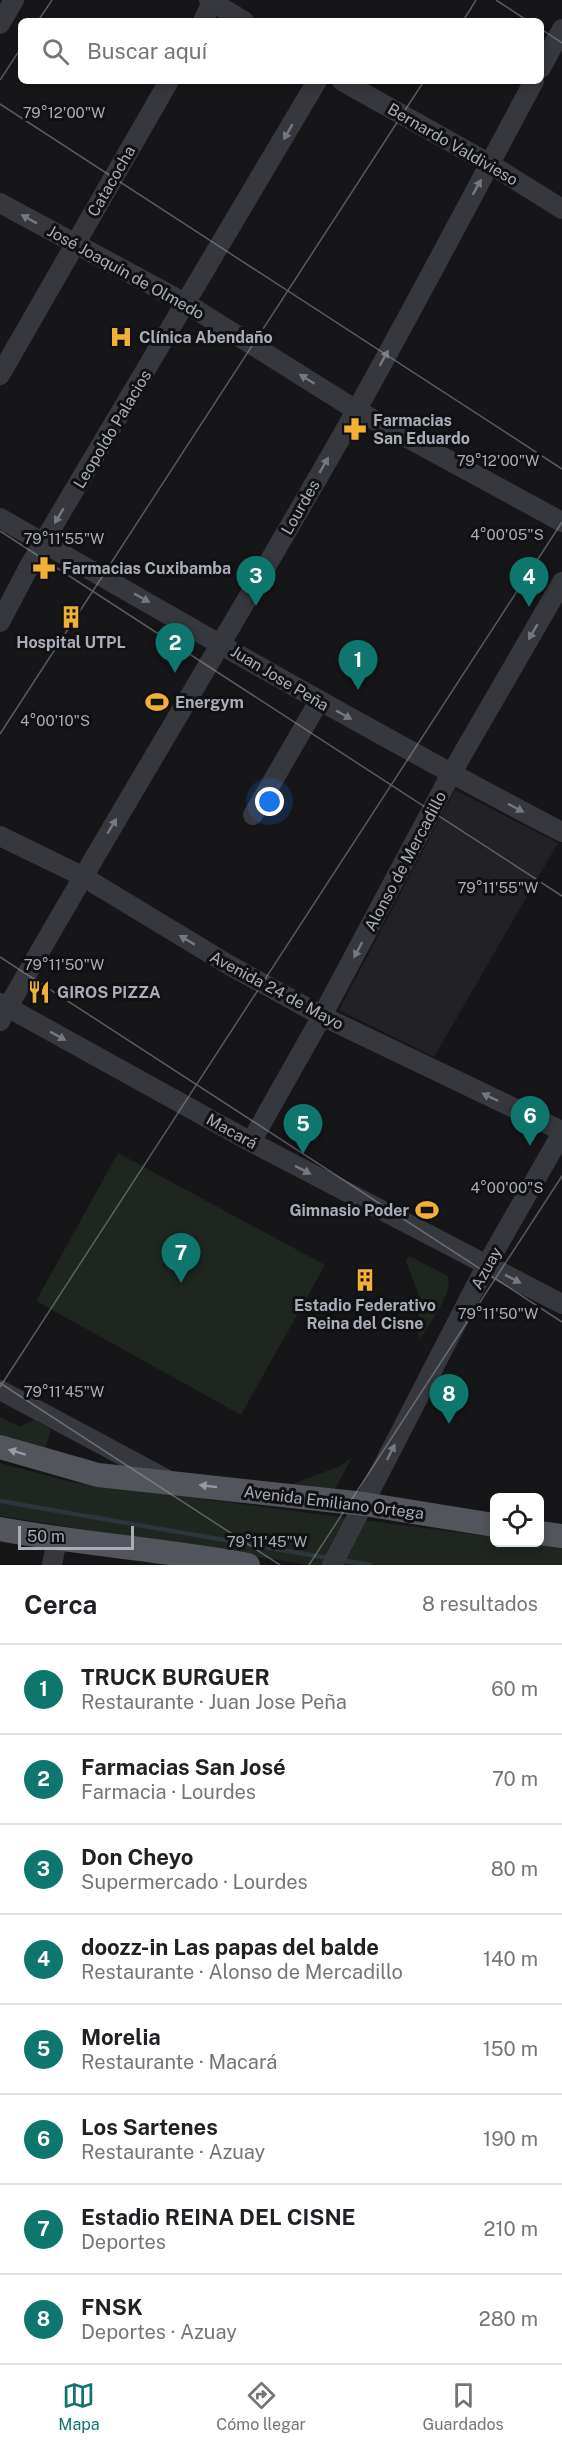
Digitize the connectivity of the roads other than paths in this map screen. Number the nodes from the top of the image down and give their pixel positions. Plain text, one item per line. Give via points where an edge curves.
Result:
1 (14, 0) edge
2 (211, 0) edge
3 (204, 18) edge
4 (239, 18) edge
5 (0, 24) edge
6 (562, 29) edge
7 (544, 62) edge
8 (167, 84) edge
9 (315, 84) edge
10 (347, 84) edge
11 (532, 84) edge
12 (490, 164) junction
13 (0, 203) edge
14 (562, 209) edge
15 (75, 244) junction
16 (187, 304) junction
17 (0, 375) edge
18 (356, 410) junction
19 (0, 518) edge
20 (562, 522) edge
21 (44, 543) junction
22 (562, 582) edge
23 (0, 622) edge
24 (222, 643) junction
25 (319, 702) junction
26 (451, 774) junction
27 (253, 815) dead end
28 (562, 832) edge
29 (0, 836) edge
30 (82, 876) junction
31 (3, 1010) edge
32 (322, 1016) junction
33 (562, 1132) edge
34 (251, 1142) junction
35 (486, 1266) junction
36 (562, 1304) edge
37 (0, 1390) edge
38 (0, 1447) edge
39 (173, 1482) junction
40 (362, 1509) junction
41 (490, 1524) edge
42 (0, 1529) edge
43 (544, 1534) edge
44 (562, 1536) edge
45 (57, 1540) junction
46 (52, 1565) edge
47 (248, 1565) edge
48 (332, 1565) edge

1 - 5 street
2 - 3 street
2 - 4 street
6 - 7 street
8 - 15 street, Catacocha
9 -> 16 street, Leopoldo Palacios
10 - 12 street, Bernardo Valdivieso
11 - 12 street, Lourdes
12 - 14 street, Bernardo Valdivieso
18 -> 12 street, Lourdes
15 -> 13 street, José Joaquín de Olmedo
15 - 16 street, José Joaquín de Olmedo
15 - 17 street, Catacocha
18 -> 16 street, José Joaquín de Olmedo
16 -> 21 street, Leopoldo Palacios
18 - 20 street, José Joaquín de Olmedo
24 -> 18 street, Lourdes
19 - 21 street, Juan Jose Peña
21 - 23 street, Leopoldo Palacios
21 -> 24 street, Juan Jose Peña
22 -> 26 street, Alonso de Mercadillo
24 - 25 street, Juan Jose Peña
30 -> 24 street, Lourdes
25 -> 26 street, Juan Jose Peña
25 - 27 street
26 -> 28 street, Juan Jose Peña
26 -> 32 street, Alonso de Mercadillo
29 - 30 street, Avenida 24 de Mayo
30 - 31 street, Lourdes
32 -> 30 street, Avenida 24 de Mayo
31 -> 34 street, Macará
33 -> 32 street, Avenida 24 de Mayo
32 - 34 street, Alonso de Mercadillo
33 - 35 street, Azuay
34 -> 35 street, Macará
35 -> 36 street, Macará
40 -> 35 street, Azuay
37 - 39 street, Avenida Emiliano Ortega
39 -> 38 main road, Avenida Emiliano Ortega via 98,1475
40 -> 39 main road, Avenida Emiliano Ortega
40 - 41 main road, Avenida Emiliano Ortega
40 - 48 street, Azuay
42 - 45 main road
43 - 44 main road
45 - 46 street
45 - 47 main road via 196,1555

